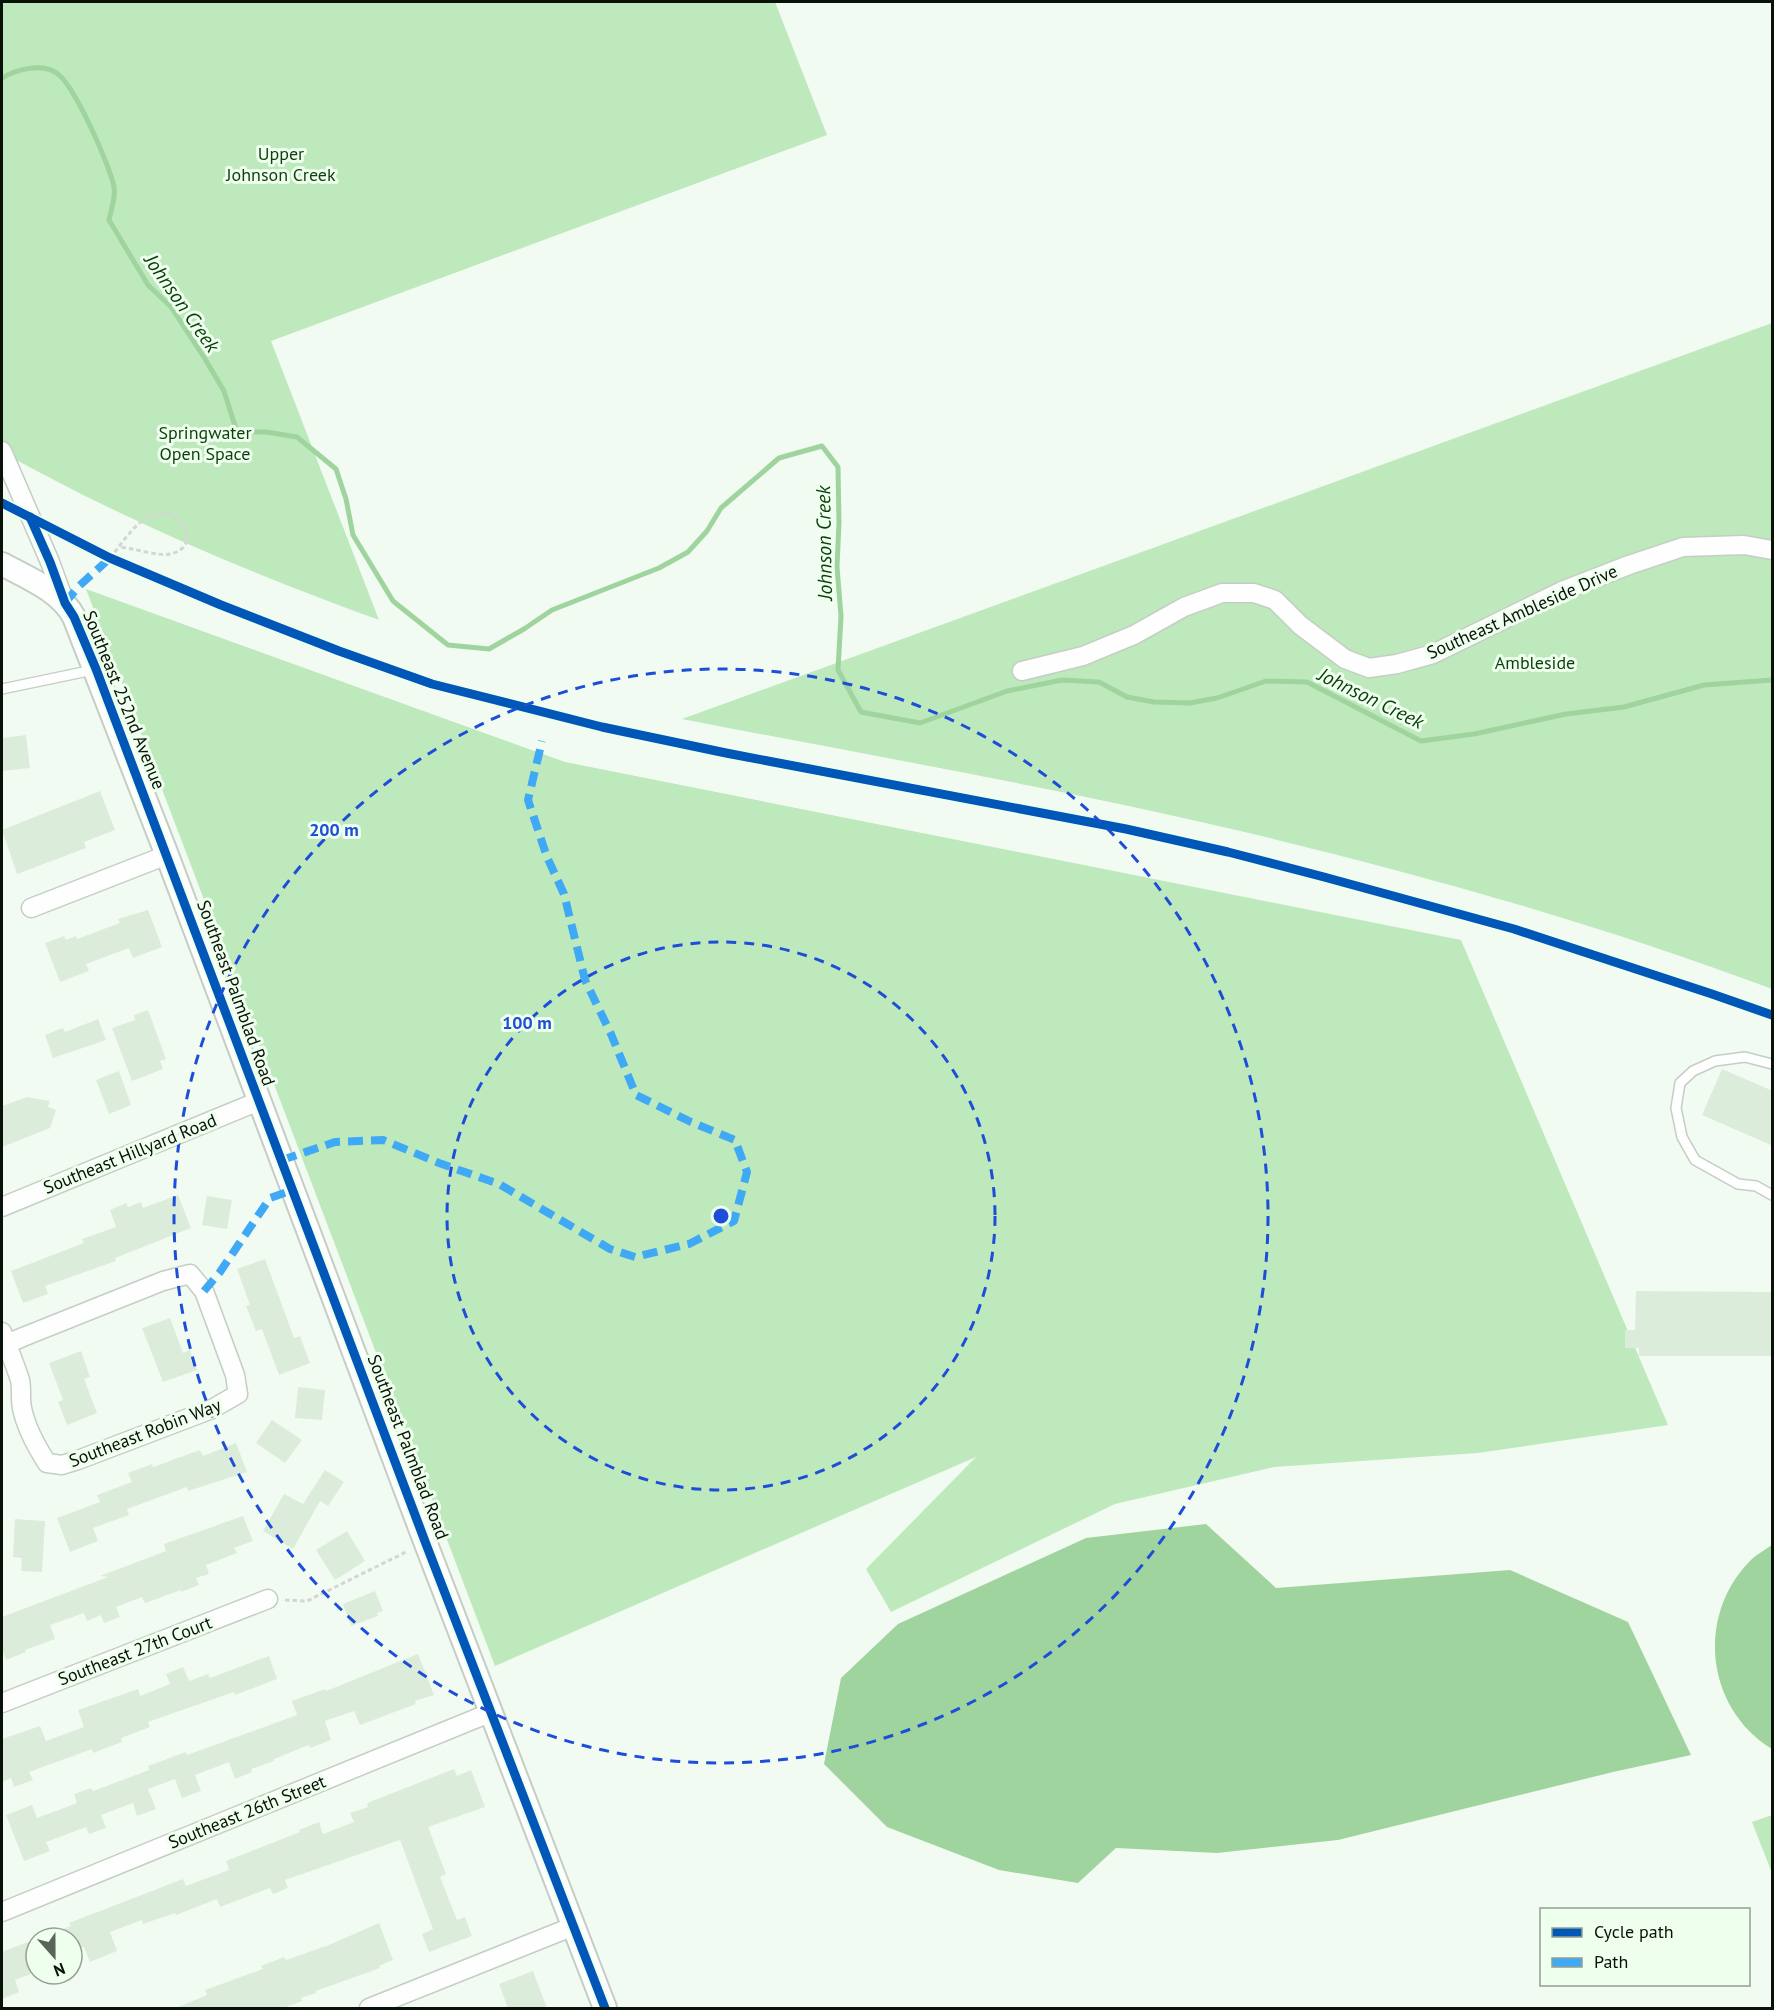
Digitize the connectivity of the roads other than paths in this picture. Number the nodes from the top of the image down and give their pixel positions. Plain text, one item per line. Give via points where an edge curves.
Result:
1 (2, 451) edge
2 (1773, 550) edge
3 (2, 564) edge
4 (65, 603) junction
5 (96, 669) junction
6 (1022, 671) dead end
7 (2, 689) edge
8 (167, 855) junction
9 (183, 897) joint
10 (31, 908) dead end
11 (1773, 1064) edge
12 (259, 1101) junction
13 (1773, 1195) edge
14 (2, 1207) edge
15 (3, 1340) edge
16 (268, 1599) road end
17 (2, 1703) edge
18 (492, 1712) junction
19 (2, 1910) edge
20 (574, 1926) junction
21 (369, 2008) edge
22 (605, 2008) edge

1 - 4 street, Southeast 252nd Avenue
2 - 6 street, Southeast Ambleside Drive via 1744,545 1683,547 1562,591 1433,654 1397,664 1370,668 1345,659 1300,625 1275,600 1254,593 1222,593 1083,656
3 - 4 street
4 - 5 street, Southeast 252nd Avenue
5 - 7 lane
5 - 8 street, Southeast 252nd Avenue
8 - 9 street, Southeast 252nd Avenue
8 - 10 street
9 - 12 street, Southeast Palmblad Road
11 - 13 lane via 1745,1058 1715,1061 1693,1071 1680,1083 1676,1108 1682,1137 1695,1160 1738,1184 1756,1186
12 - 14 street, Southeast Hillyard Road
12 - 18 street, Southeast Palmblad Road
15 - 15 street, Southeast Robin Way via 190,1274 204,1291 235,1375 238,1394 212,1409 78,1460 62,1465 47,1463 33,1442 21,1407 21,1382
16 - 17 street, Southeast 27th Court
18 - 19 street, Southeast 26th Street
18 - 20 street, Southeast Palmblad Road
20 - 21 street
20 - 22 street, Southeast Palmblad Road

